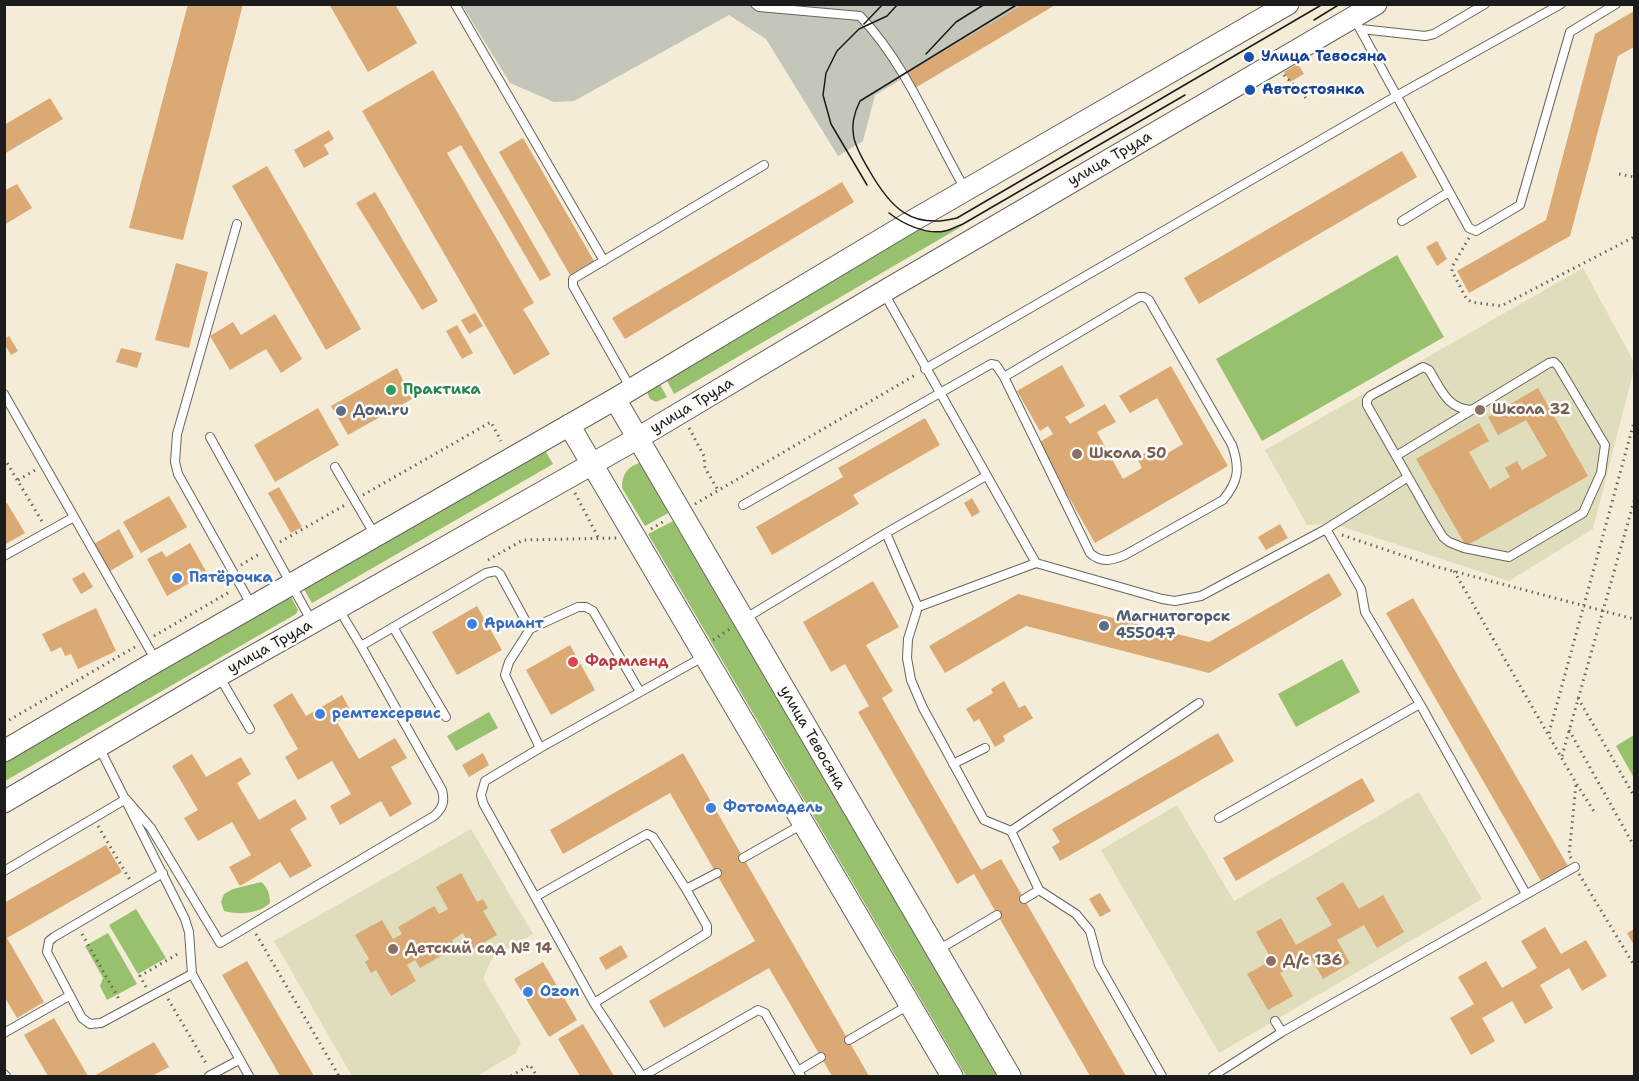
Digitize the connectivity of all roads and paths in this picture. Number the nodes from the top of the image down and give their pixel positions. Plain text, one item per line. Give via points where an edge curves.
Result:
1 (455, 4) edge
2 (755, 4) edge
3 (1287, 4) edge
4 (1376, 4) edge
5 (1485, 4) edge
6 (1561, 4) edge
7 (1616, 4) edge
8 (1357, 23) junction
9 (1398, 95) junction
10 (764, 165) dead end
11 (1619, 174) dead end
12 (1635, 177) edge
13 (966, 190) junction
14 (1449, 192) junction
15 (1402, 221) dead end
16 (237, 224) dead end
17 (1473, 231) junction
18 (1635, 237) edge
19 (604, 261) junction
20 (884, 292) junction
21 (926, 369) junction
22 (1004, 378) junction
23 (939, 393) junction
24 (4, 394) edge
25 (623, 394) junction
26 (1472, 410) junction
27 (681, 413) junction
28 (1635, 422) edge
29 (569, 425) junction
30 (210, 437) dead end
31 (638, 438) junction
32 (501, 441) dead end
33 (1396, 456) junction
34 (4, 458) edge
35 (44, 464) junction
36 (592, 465) junction
37 (335, 467) dead end
38 (986, 476) junction
39 (1408, 477) junction
40 (18, 480) junction
41 (571, 486) dead end
42 (718, 490) junction
43 (354, 500) junction
44 (1635, 501) edge
45 (697, 503) dead end
46 (743, 505) dead end
47 (74, 517) junction
48 (1326, 529) junction
49 (48, 531) junction
50 (886, 533) junction
51 (375, 536) junction
52 (599, 539) dead end
53 (271, 548) junction
54 (4, 556) edge
55 (1036, 563) junction
56 (232, 570) junction
57 (1454, 571) junction
58 (291, 585) junction
59 (241, 586) junction
60 (1584, 604) junction
61 (253, 607) junction
62 (918, 607) junction
63 (338, 608) junction
64 (1603, 610) junction
65 (744, 619) junction
66 (1635, 619) edge
67 (312, 624) junction
68 (393, 627) junction
69 (530, 629) junction
70 (145, 642) junction
71 (361, 646) junction
72 (702, 653) junction
73 (156, 662) junction
74 (218, 676) junction
75 (640, 692) junction
76 (1578, 698) junction
77 (1199, 703) dead end
78 (1420, 704) junction
79 (446, 717) dead end
80 (4, 723) edge
81 (250, 729) dead end
82 (1569, 730) junction
83 (1548, 733) junction
84 (98, 746) junction
85 (540, 748) junction
86 (985, 748) dead end
87 (4, 751) edge
88 (1562, 757) junction
89 (953, 764) junction
90 (1576, 783) junction
91 (1635, 796) edge
92 (126, 799) junction
93 (4, 802) edge
94 (1595, 813) dead end
95 (93, 818) junction
96 (1219, 818) dead end
97 (802, 824) junction
98 (1011, 831) junction
99 (1635, 846) edge
100 (743, 858) dead end
101 (1575, 867) junction
102 (4, 871) edge
103 (163, 873) junction
104 (717, 873) dead end
105 (686, 889) junction
106 (135, 890) junction
107 (1039, 890) junction
108 (1526, 894) junction
109 (535, 897) junction
110 (1024, 899) dead end
111 (997, 915) dead end
112 (76, 924) junction
113 (251, 925) junction
114 (190, 946) junction
115 (936, 951) junction
116 (1635, 965) edge
117 (192, 974) junction
118 (163, 990) junction
119 (69, 996) junction
120 (151, 996) junction
121 (594, 1003) junction
122 (908, 1005) junction
123 (126, 1010) junction
124 (1275, 1021) dead end
125 (1282, 1032) junction
126 (4, 1033) edge
127 (849, 1041) dead end
128 (821, 1057) dead end
129 (239, 1059) junction
130 (799, 1074) edge
131 (211, 1076) edge
132 (249, 1077) edge
133 (339, 1077) edge
134 (511, 1077) edge
135 (537, 1077) edge
136 (643, 1077) edge
137 (952, 1077) edge
138 (1010, 1077) edge
139 (1162, 1077) edge
140 (1213, 1077) edge

1 - 19 lane
2 - 13 lane via 860,16 893,60
3 - 13 main road
4 - 8 main road, улица Труда
5 - 8 lane via 1425,36
6 - 9 lane
7 - 17 lane via 1570,32 1520,205
8 - 9 lane
8 - 20 main road, улица Труда
9 - 14 lane
9 - 21 lane
10 - 19 lane
11 - 12 path
13 - 25 main road
14 - 15 lane
14 - 17 lane
16 - 56 lane via 177,435 175,454 178,474
17 - 18 path via 1452,271 1466,298 1501,306
19 - 25 lane via 575,277 572,284
20 - 21 lane
20 - 27 main road, улица Труда
21 - 23 lane
21 - 42 path
22 - 22 lane via 1079,532 1096,558 1114,560 1125,555 1223,500 1234,487 1237,460 1232,445 1144,297
22 - 23 lane via 991,364
23 - 38 lane
23 - 46 lane
24 - 35 lane
25 - 29 main road
25 - 31 main road, улица Тевосяна
26 - 33 lane
26 - 33 lane via 1454,407 1425,367 1370,396 1367,405
26 - 39 lane via 1549,363 1557,364 1605,447 1601,473 1582,513 1510,556 1464,548 1443,537
27 - 31 main road, улица Труда
27 - 42 path
28 - 60 path
29 - 36 main road
29 - 51 main road
30 - 53 lane
31 - 36 main road, улица Труда
31 - 65 main road, улица Тевосяна
32 - 43 path via 490,422
33 - 39 lane
34 - 40 path
35 - 40 path
35 - 47 lane
36 - 63 main road, улица Труда
36 - 72 main road
37 - 43 lane
38 - 50 lane
38 - 55 lane
39 - 48 lane
40 - 49 path
41 - 52 path
42 - 45 path
43 - 51 lane
43 - 53 path
44 - 64 path
47 - 49 lane
47 - 70 lane
48 - 55 lane via 1189,600 1162,599
48 - 57 path
48 - 78 lane via 1361,589 1365,612
49 - 54 lane
50 - 62 lane
50 - 65 lane
51 - 58 main road
53 - 56 path
53 - 58 lane
55 - 62 lane
56 - 59 lane
57 - 60 path
57 - 83 path
58 - 61 main road
58 - 67 lane
59 - 61 lane
59 - 70 path
60 - 64 path
60 - 83 path
61 - 73 main road
62 - 89 lane via 908,639 911,680
63 - 67 main road, улица Труда
63 - 71 lane
64 - 66 path
64 - 76 path
65 - 72 path
65 - 115 main road, улица Тевосяна
67 - 74 main road, улица Труда
68 - 69 lane via 491,571 504,578
68 - 71 lane
68 - 79 lane
69 - 75 lane via 578,607 593,611
69 - 85 lane via 508,662 505,675
70 - 73 lane
70 - 80 path
71 - 113 lane via 442,790 443,805 434,816
72 - 75 lane
72 - 97 main road
73 - 87 main road
74 - 81 lane
74 - 84 main road, улица Труда
75 - 85 lane
76 - 82 path
76 - 91 path
77 - 98 lane
78 - 96 lane
78 - 108 lane
82 - 88 path
82 - 99 path
83 - 88 path
84 - 92 lane
84 - 93 main road, улица Труда
85 - 109 lane via 491,776 481,795
86 - 89 lane
88 - 90 path
89 - 98 lane via 984,820
90 - 94 path
90 - 101 path via 1569,855
92 - 95 lane
92 - 103 lane
92 - 113 lane via 151,828 220,943
95 - 102 lane
95 - 106 path
97 - 100 lane
97 - 122 main road
98 - 107 lane
101 - 108 lane
101 - 116 path
103 - 106 lane
103 - 114 lane via 185,919
104 - 105 lane
105 - 109 lane via 653,837 646,834
105 - 121 lane via 707,926 707,933
106 - 112 lane
107 - 110 lane
107 - 139 lane via 1076,914 1090,931 1099,965
108 - 125 lane
109 - 121 lane
111 - 115 lane
112 - 119 lane via 47,946 48,957
112 - 123 path
113 - 133 path
114 - 117 lane
114 - 120 path via 140,976
115 - 138 main road, улица Тевосяна
117 - 118 lane
117 - 129 lane
118 - 120 lane
118 - 131 path
119 - 123 lane via 90,1024 101,1023
119 - 126 lane
120 - 123 lane
121 - 136 lane
122 - 127 lane
122 - 137 main road
124 - 125 lane
125 - 140 lane
128 - 130 lane
129 - 131 lane
129 - 132 lane
130 - 136 lane via 765,1013 758,1010
134 - 135 path via 530,1065

